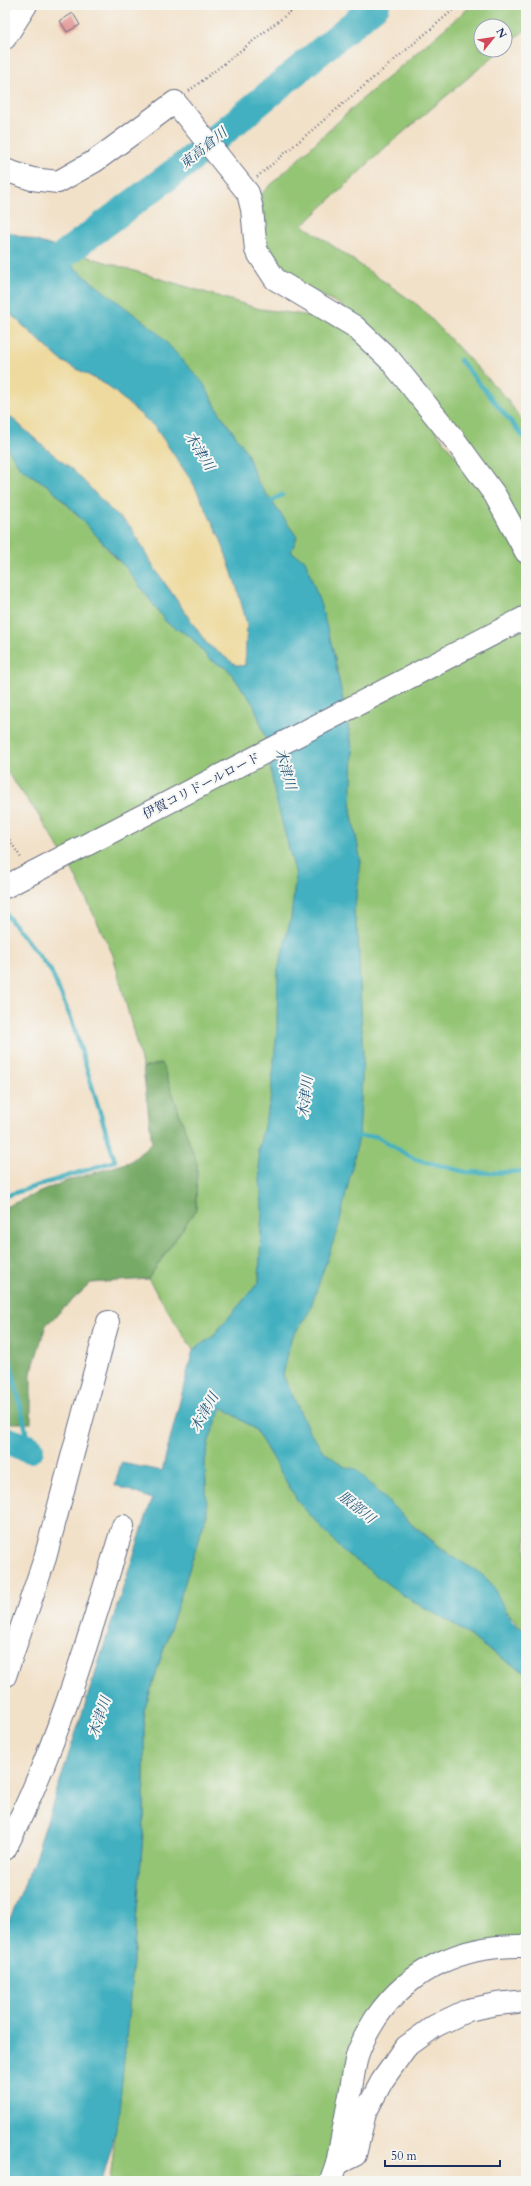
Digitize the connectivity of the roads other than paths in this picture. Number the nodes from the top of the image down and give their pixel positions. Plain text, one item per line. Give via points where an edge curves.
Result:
1 (26, 5) edge
2 (5, 38) edge
3 (5, 170) edge
4 (526, 552) edge
5 (526, 617) edge
6 (5, 887) edge
7 (108, 1322) dead end
8 (123, 1526) dead end
9 (5, 1676) edge
10 (5, 1849) edge
11 (526, 1946) edge
12 (526, 2001) edge
13 (334, 2173) edge

1 - 2 street
3 - 4 street via 58,182 95,161 178,105 241,183 252,209 256,250 275,279 354,326 390,360 454,439 495,495
5 - 6 street, 伊賀コリドールロード
7 - 9 street via 45,1558
8 - 10 street via 82,1660 23,1814
11 - 13 street via 474,1952 443,1960 414,1977 389,1999 370,2027 357,2055
12 - 13 street via 468,2010 434,2026 406,2047 382,2081 365,2113 355,2156

